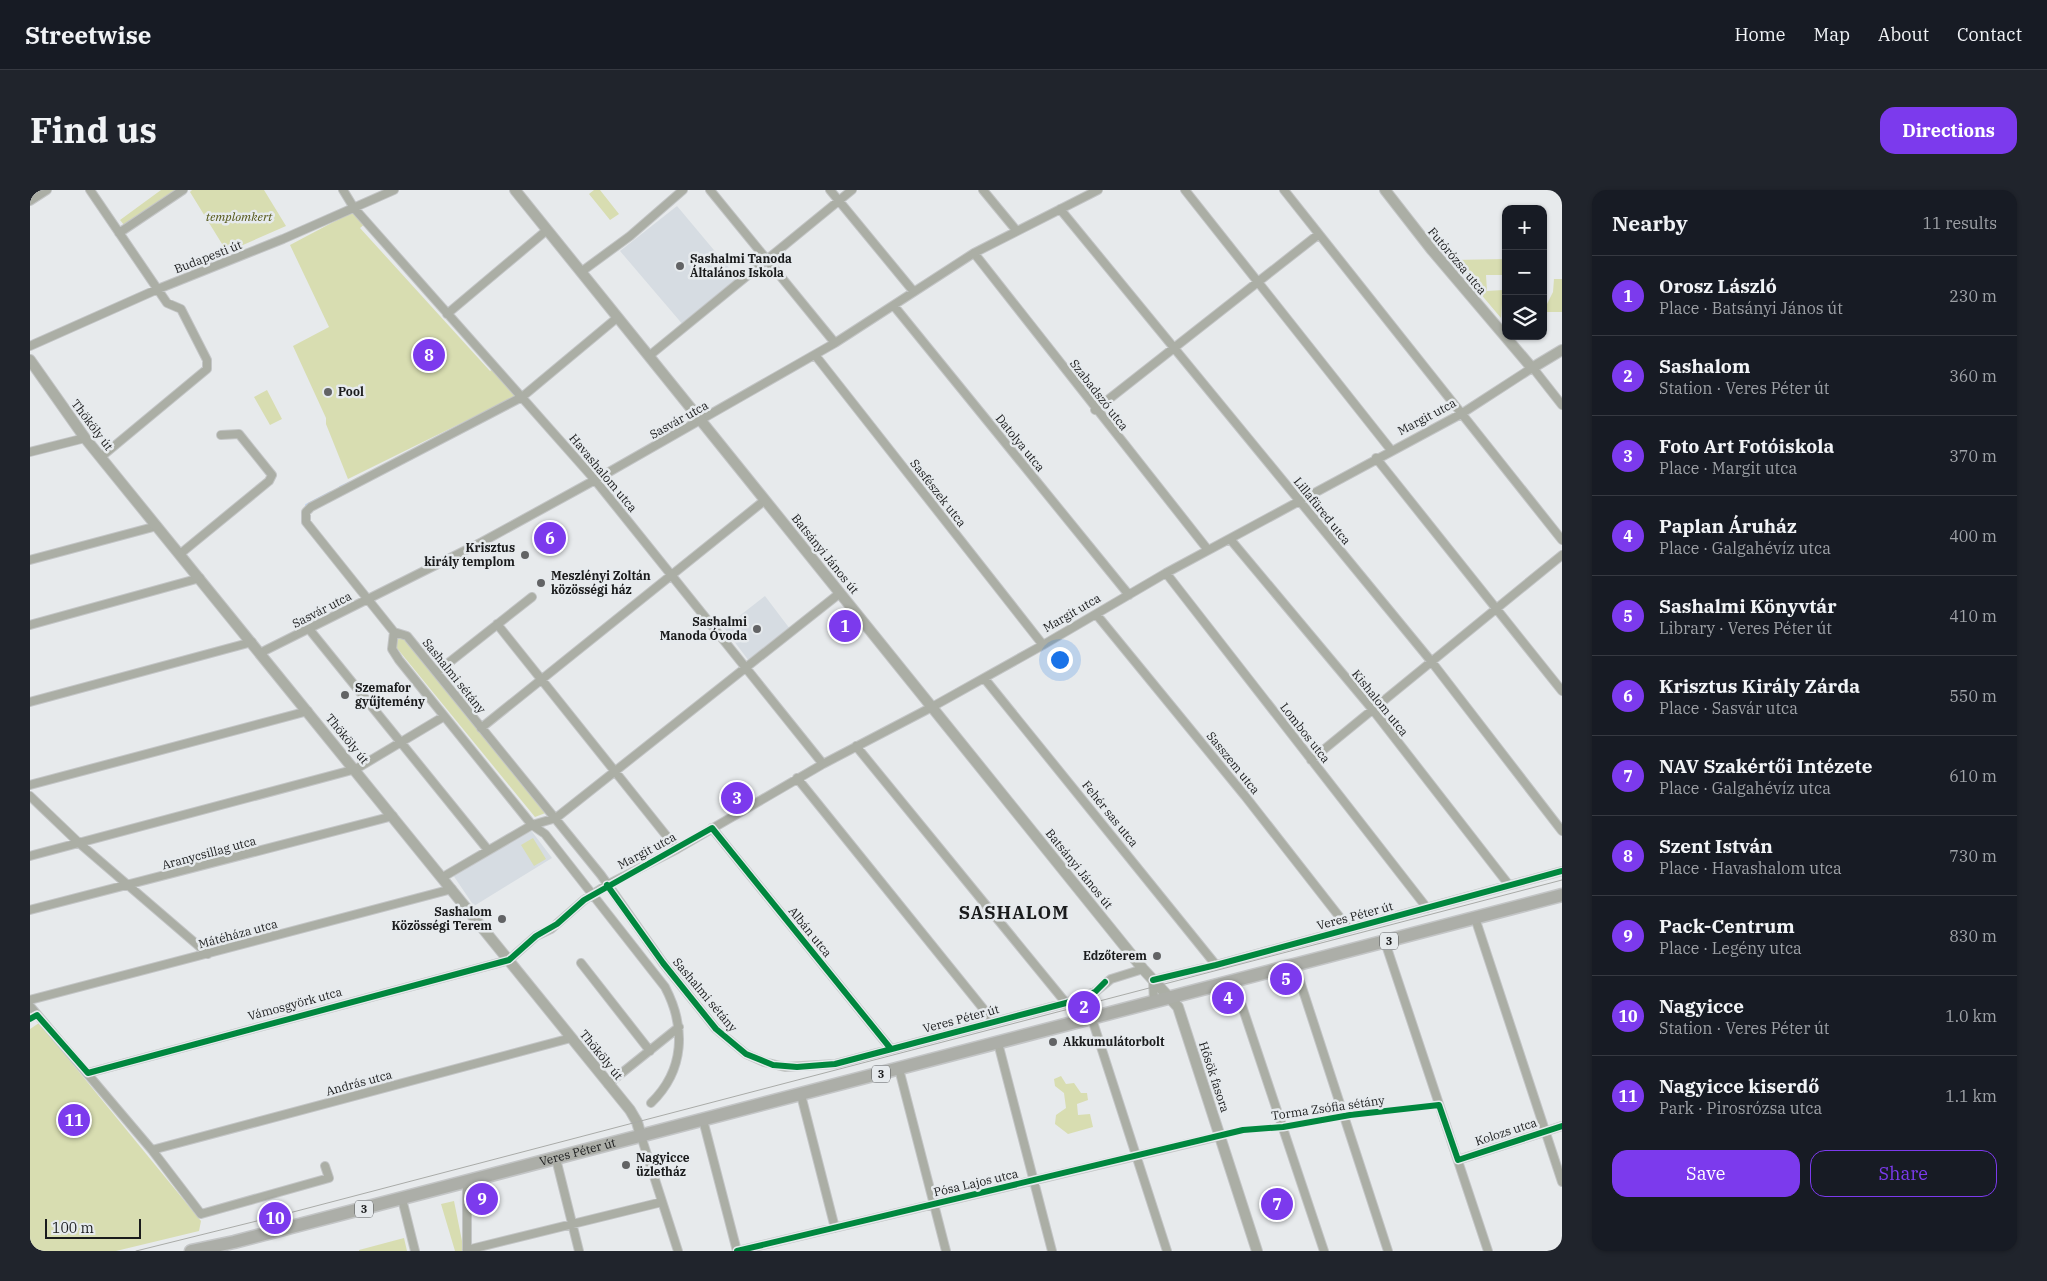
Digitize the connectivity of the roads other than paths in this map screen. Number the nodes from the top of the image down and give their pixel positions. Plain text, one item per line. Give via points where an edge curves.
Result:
1 (47, 190) edge
2 (90, 190) edge
3 (183, 190) edge
4 (343, 190) edge
5 (394, 190) edge
6 (515, 190) edge
7 (683, 190) edge
8 (710, 190) edge
9 (830, 190) edge
10 (852, 190) edge
11 (983, 190) edge
12 (1185, 190) edge
13 (1284, 190) edge
14 (1385, 190) edge
15 (1095, 191) edge
16 (839, 201) junction
17 (30, 202) edge
18 (354, 208) junction
19 (1060, 209) junction
20 (547, 230) junction
21 (1016, 230) junction
22 (119, 233) junction
23 (1319, 234) junction
24 (974, 254) junction
25 (767, 260) junction
26 (581, 272) junction
27 (1258, 282) junction
28 (158, 289) junction
29 (914, 292) junction
30 (894, 306) junction
31 (447, 314) junction
32 (618, 317) junction
33 (835, 343) junction
34 (30, 346) edge
35 (1175, 347) junction
36 (1562, 350) edge
37 (815, 355) junction
38 (649, 356) junction
39 (30, 360) edge
40 (1532, 368) junction
41 (522, 397) junction
42 (1562, 404) edge
43 (1095, 410) junction
44 (1460, 414) junction
45 (702, 420) junction
46 (221, 435) dead end
47 (85, 438) junction
48 (1391, 450) junction
49 (30, 452) edge
50 (101, 457) junction
51 (1376, 458) junction
52 (595, 480) junction
53 (765, 500) junction
54 (1299, 501) junction
55 (156, 526) junction
56 (1230, 539) junction
57 (1562, 540) edge
58 (1208, 550) junction
59 (180, 554) junction
60 (1562, 555) edge
61 (30, 560) edge
62 (1166, 573) junction
63 (671, 575) junction
64 (200, 578) junction
65 (840, 594) junction
66 (1129, 595) junction
67 (532, 597) dead end
68 (368, 600) junction
69 (1496, 608) junction
70 (1096, 614) junction
71 (497, 624) junction
72 (30, 625) edge
73 (309, 629) junction
74 (394, 632) junction
75 (252, 642) junction
76 (1044, 645) junction
77 (260, 653) junction
78 (1431, 662) junction
79 (746, 668) junction
80 (437, 672) junction
81 (541, 678) junction
82 (984, 678) junction
83 (1562, 692) edge
84 (30, 702) edge
85 (932, 707) junction
86 (1373, 710) junction
87 (308, 711) junction
88 (443, 717) junction
89 (480, 728) junction
90 (401, 744) junction
91 (856, 746) junction
92 (1311, 760) junction
93 (822, 764) junction
94 (356, 770) junction
95 (615, 771) junction
96 (797, 778) junction
97 (30, 785) edge
98 (30, 796) edge
99 (393, 816) junction
100 (556, 818) junction
101 (532, 825) junction
102 (712, 828) junction
103 (1562, 831) edge
104 (79, 843) junction
105 (677, 848) junction
106 (488, 850) junction
107 (30, 856) edge
108 (1562, 871) edge
109 (442, 878) junction
110 (607, 885) junction
111 (1508, 885) junction
112 (130, 886) junction
113 (452, 889) junction
114 (593, 895) junction
115 (1562, 895) edge
116 (1427, 908) junction
117 (30, 910) edge
118 (1475, 918) junction
119 (1349, 929) junction
120 (1385, 942) junction
121 (208, 954) junction
122 (509, 960) junction
123 (581, 963) dead end
124 (663, 963) junction
125 (1216, 965) junction
126 (1295, 966) junction
127 (1143, 969) junction
128 (653, 970) junction
129 (1153, 980) junction
130 (1234, 982) junction
131 (1172, 998) junction
132 (30, 1000) edge
133 (1066, 1003) junction
134 (1154, 1003) junction
135 (30, 1006) edge
136 (34, 1017) edge
137 (1092, 1019) junction
138 (994, 1022) junction
139 (680, 1027) junction
140 (571, 1038) junction
141 (998, 1043) junction
142 (891, 1049) junction
143 (650, 1051) junction
144 (818, 1066) joint
145 (899, 1069) junction
146 (88, 1073) junction
147 (608, 1084) junction
148 (801, 1095) junction
149 (651, 1103) dead end
150 (702, 1120) junction
151 (1562, 1126) edge
152 (1545, 1131) junction
153 (641, 1136) junction
154 (1220, 1136) junction
155 (152, 1150) junction
156 (1136, 1157) junction
157 (556, 1159) junction
158 (1458, 1160) junction
159 (325, 1166) dead end
160 (1034, 1180) junction
161 (467, 1182) junction
162 (1562, 1182) edge
163 (402, 1199) junction
164 (662, 1202) junction
165 (934, 1204) junction
166 (572, 1223) junction
167 (835, 1228) junction
168 (235, 1246) edge
169 (466, 1250) edge
170 (1485, 1250) edge
171 (191, 1251) edge
172 (415, 1251) edge
173 (579, 1251) edge
174 (678, 1251) edge
175 (737, 1251) edge
176 (946, 1251) edge
177 (1052, 1251) edge
178 (1167, 1251) edge
179 (1257, 1251) edge
180 (1324, 1251) edge
181 (1388, 1251) edge

1 - 17 street
2 - 22 street
3 - 22 street
4 - 18 street, Havashalom utca
5 - 18 street, Budapesti út
6 - 20 street, Batsányi János út
7 - 26 street via 630,236
8 - 25 street
9 - 16 street
10 - 16 street
11 - 21 street
12 - 27 street
13 - 23 street
14 - 40 street, Futórózsa utca via 1431,250
15 - 19 street, Sasvár utca
16 - 25 street
16 - 29 street
18 - 28 street, Budapesti út
18 - 31 street, Havashalom utca
19 - 21 street, Sasvár utca
19 - 35 street, Lillafüred utca
20 - 26 street, Batsányi János út
20 - 31 street
21 - 24 street, Sasvár utca
22 - 28 street
23 - 27 street
23 - 44 street
24 - 29 street, Sasvár utca
24 - 43 street, Szabadszó utca
25 - 33 street
25 - 38 street
26 - 32 street, Batsányi János út
27 - 35 street
27 - 48 street
28 - 34 street, Budapesti út
28 - 50 street via 167,303 181,309 207,360 207,369
29 - 30 street, Sasvár utca
30 - 33 street, Sasvár utca
30 - 66 street, Datolya utca
31 - 41 street, Havashalom utca
32 - 38 street, Batsányi János út
32 - 41 street
33 - 37 street, Sasvár utca
35 - 43 street
35 - 54 street, Lillafüred utca
36 - 40 street, Margit utca
37 - 45 street, Sasvár utca
37 - 76 street, Sasfészek utca
38 - 45 street, Batsányi János út
39 - 47 street, Thököly út
40 - 42 street, Futórózsa utca
40 - 44 street, Margit utca
41 - 52 street, Havashalom utca
41 - 68 street, Sashalmi sétány via 308,510 306,522
43 - 58 street, Szabadszó utca
44 - 48 street, Margit utca
44 - 57 street
45 - 52 street, Sasvár utca
45 - 53 street, Batsányi János út
46 - 59 street via 239,434 272,475 269,481
47 - 49 street
47 - 50 street, Thököly út
48 - 51 street, Margit utca
50 - 55 street, Thököly út
51 - 54 street, Margit utca
51 - 69 street
52 - 63 street, Havashalom utca
52 - 68 street, Sasvár utca
53 - 63 street
53 - 65 street, Batsányi János út
54 - 56 street, Margit utca
54 - 78 street, Lillafüred utca
55 - 59 street, Thököly út
55 - 61 street
56 - 58 street, Margit utca
56 - 86 street, Kishalom utca
58 - 62 street, Margit utca
59 - 64 street, Thököly út
60 - 69 street
62 - 66 street, Margit utca
62 - 92 street, Lombos utca
63 - 79 street, Havashalom utca
63 - 81 street
64 - 72 street
64 - 75 street, Thököly út
65 - 79 street
65 - 85 street, Batsányi János út
66 - 70 street, Margit utca
67 - 71 street
68 - 73 street, Sasvár utca
68 - 74 street, Sashalmi sétány
69 - 78 street
69 - 83 street
70 - 76 street, Margit utca
70 - 119 street, Sasszem utca
71 - 80 street
71 - 81 street
73 - 77 street, Sasvár utca
73 - 90 street
74 - 80 street, Sashalmi sétány via 407,636
74 - 88 street via 392,649
75 - 77 street, Thököly út
75 - 84 street
76 - 82 street, Margit utca
77 - 87 street, Thököly út
78 - 86 street
78 - 103 street, Lillafüred utca
79 - 93 street, Havashalom utca
79 - 95 street
80 - 89 street, Sashalmi sétány
81 - 89 street
81 - 95 street
82 - 85 street, Margit utca
82 - 125 street, Fehér sas utca
85 - 91 street, Margit utca
85 - 127 street, Batsányi János út
86 - 92 street
86 - 111 street, Kishalom utca
87 - 94 street, Thököly út
87 - 97 street
88 - 90 street
88 - 101 street
89 - 100 street, Sashalmi sétány
90 - 94 street
90 - 106 street
91 - 93 street, Margit utca
91 - 133 street
92 - 116 street, Lombos utca
93 - 96 street, Margit utca
94 - 99 street, Thököly út
94 - 104 street
95 - 100 street
95 - 105 street
96 - 102 street, Margit utca
96 - 138 street
98 - 104 street
99 - 109 street, Thököly út
99 - 112 street, Aranycsillag utca
100 - 101 street
100 - 110 street, Sashalmi sétány
101 - 106 street
101 - 114 street via 545,834
102 - 105 street, Margit utca
102 - 142 street, Albán utca
104 - 107 street
104 - 112 street
105 - 110 street, Margit utca
106 - 109 street
108 - 111 street, Veres Péter út
109 - 113 street, Thököly út
110 - 114 street, Margit utca
110 - 124 street, Sashalmi sétány
111 - 116 street, Veres Péter út
112 - 117 street, Aranycsillag utca
112 - 121 street
113 - 121 street, Mátéháza utca
113 - 122 street, Thököly út
114 - 122 street, Margit utca via 560,917
114 - 128 street
115 - 118 main road, Veres Péter út / 3
116 - 119 street, Veres Péter út
118 - 120 main road, Veres Péter út / 3
118 - 152 street
119 - 125 street, Veres Péter út
120 - 126 main road, Veres Péter út / 3
120 - 158 street
121 - 132 street, Mátéháza utca
122 - 140 street, Thököly út
122 - 146 street, Vámosgyörk utca
123 - 143 street
124 - 128 street
124 - 144 street, Sashalmi sétány via 716,1029 739,1049 773,1065
125 - 129 street, Veres Péter út
126 - 130 main road, Veres Péter út / 3
126 - 181 street
127 - 129 street, Batsányi János út
127 - 133 street, Veres Péter út via 1111,979 1095,992
128 - 139 street via 672,1001
129 - 131 street, Batsányi János út
129 - 134 street
130 - 131 main road, Veres Péter út / 3
130 - 180 street
131 - 134 main road, Veres Péter út / 3
131 - 154 street, Hősök fasora via 1178,1007
133 - 138 street, Veres Péter út
134 - 137 main road, Veres Péter út / 3
135 - 136 street
136 - 146 street
137 - 141 main road, Veres Péter út / 3
137 - 156 street
138 - 142 street, Veres Péter út
139 - 143 street
139 - 149 street via 671,1075
140 - 147 street, Thököly út
140 - 155 street, András utca
141 - 145 main road, Veres Péter út / 3
141 - 160 street
142 - 144 street, Veres Péter út
143 - 147 street
145 - 148 main road, Veres Péter út / 3
145 - 165 street
146 - 155 street
147 - 153 street, Thököly út via 635,1118
148 - 150 main road, Veres Péter út / 3
148 - 167 street
150 - 153 main road, Veres Péter út / 3
150 - 175 street
151 - 152 street, Kolozs utca
152 - 158 street, Kolozs utca
152 - 162 street
153 - 157 main road, Veres Péter út / 3
153 - 164 street
154 - 156 street, Pósa Lajos utca
154 - 179 street, Hősök fasora
155 - 159 street via 201,1214 329,1178
156 - 160 street, Pósa Lajos utca
156 - 178 street
157 - 161 main road, Veres Péter út / 3
157 - 166 street
158 - 170 street
160 - 165 street, Pósa Lajos utca
160 - 177 street
161 - 163 main road, Veres Péter út / 3
161 - 169 street
163 - 168 main road, Veres Péter út / 3
163 - 172 street
164 - 166 street
164 - 174 street
165 - 167 street, Pósa Lajos utca
165 - 176 street
166 - 169 street
166 - 173 street
167 - 175 street, Pósa Lajos utca
168 - 171 main road, 3

